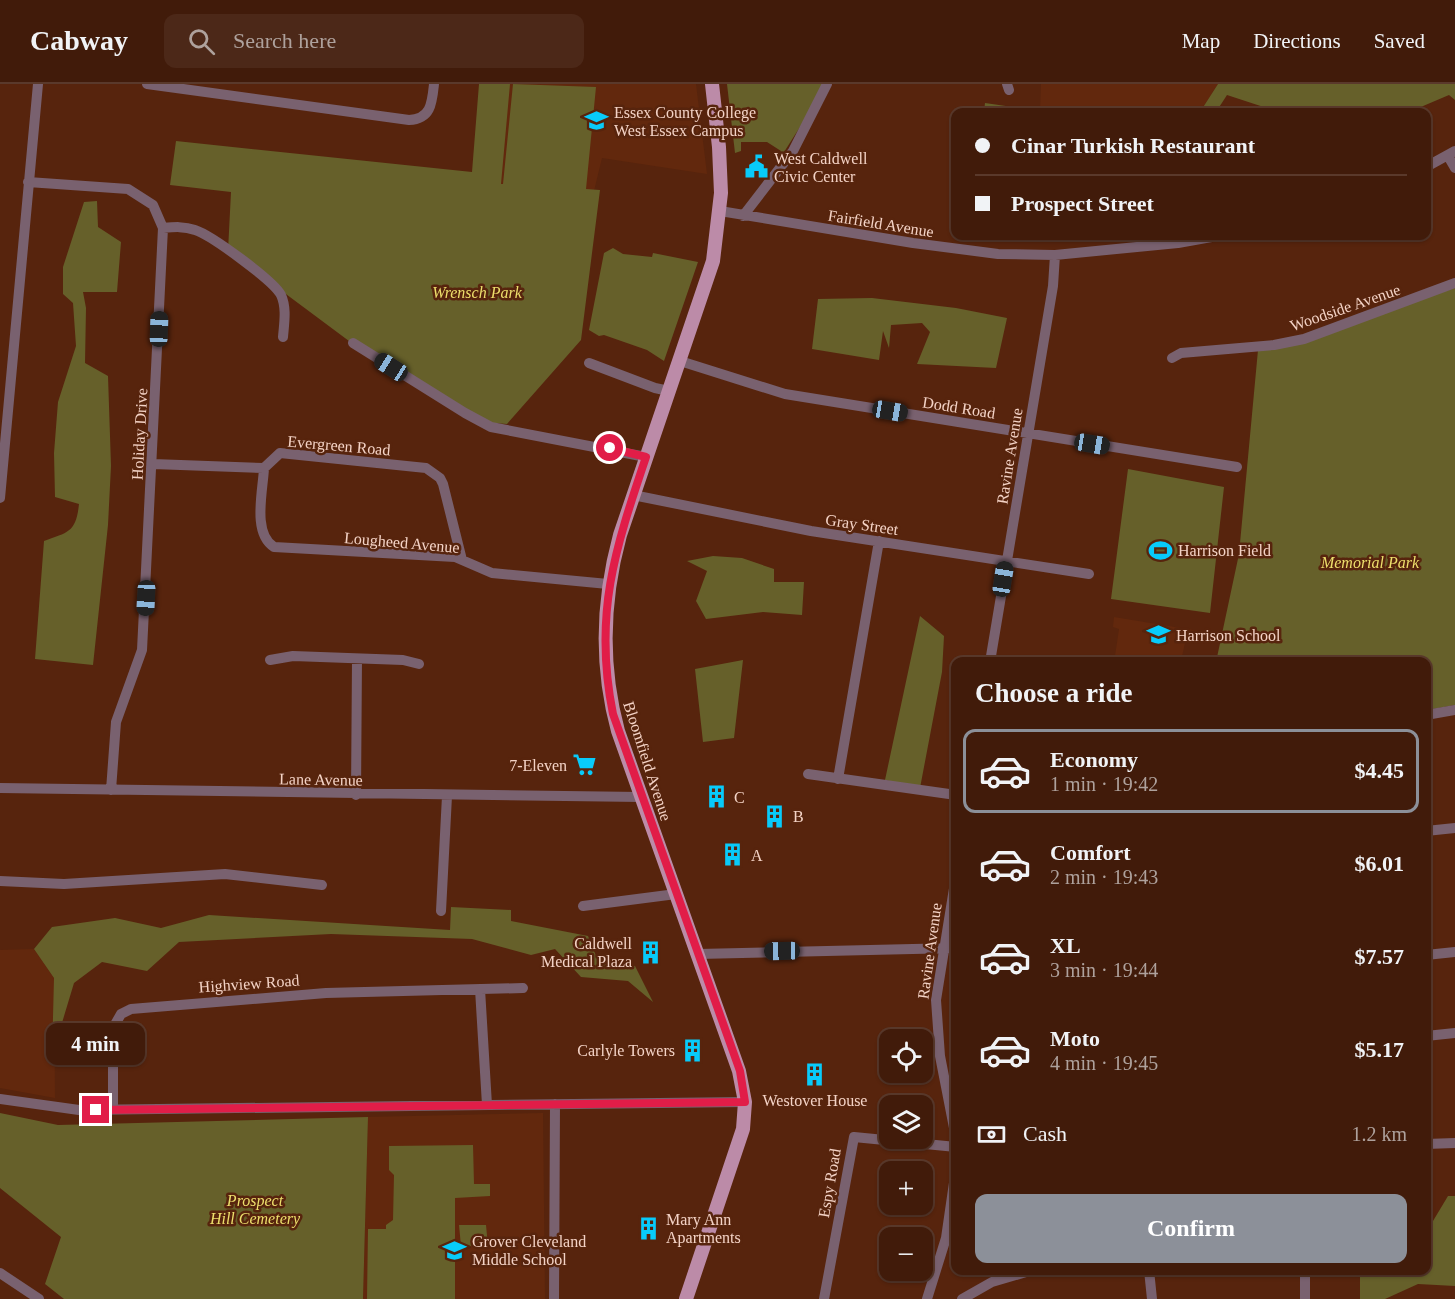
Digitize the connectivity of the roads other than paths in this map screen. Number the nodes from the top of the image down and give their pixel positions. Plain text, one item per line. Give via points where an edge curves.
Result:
1 (38, 84) edge
2 (147, 84) edge
3 (434, 84) edge
4 (712, 84) edge
5 (827, 84) edge
6 (1451, 153) edge
7 (1431, 164) edge
8 (1455, 168) edge
9 (28, 182) junction
10 (720, 211) junction
11 (743, 216) junction
12 (163, 228) junction
13 (1195, 240) edge
14 (1055, 255) junction
15 (1455, 283) edge
16 (283, 337) dead end
17 (353, 344) dead end
18 (1172, 358) dead end
19 (680, 361) junction
20 (589, 363) dead end
21 (669, 391) junction
22 (1028, 434) junction
23 (2, 451) edge
24 (646, 457) junction
25 (153, 464) junction
26 (1238, 467) dead end
27 (264, 468) junction
28 (633, 495) junction
29 (0, 498) edge
30 (879, 541) junction
31 (462, 560) junction
32 (1006, 560) junction
33 (1089, 574) dead end
34 (609, 584) junction
35 (991, 657) edge
36 (357, 659) junction
37 (270, 660) dead end
38 (419, 664) dead end
39 (1455, 710) edge
40 (1431, 714) edge
41 (808, 774) dead end
42 (838, 779) junction
43 (0, 788) edge
44 (111, 790) junction
45 (951, 794) edge
46 (356, 795) junction
47 (447, 796) junction
48 (641, 797) junction
49 (1455, 828) edge
50 (1431, 830) edge
51 (0, 881) edge
52 (322, 885) dead end
53 (676, 894) junction
54 (583, 906) dead end
55 (951, 906) edge
56 (441, 911) dead end
57 (944, 948) junction
58 (951, 948) edge
59 (1455, 952) edge
60 (698, 954) junction
61 (1431, 955) edge
62 (523, 988) dead end
63 (480, 989) junction
64 (1455, 1033) edge
65 (1431, 1035) edge
66 (0, 1099) edge
67 (745, 1102) junction
68 (555, 1104) junction
69 (487, 1105) junction
70 (951, 1108) edge
71 (114, 1110) junction
72 (1455, 1143) edge
73 (1431, 1144) edge
74 (951, 1146) edge
75 (951, 1203) edge
76 (0, 1273) edge
77 (1016, 1275) edge
78 (1150, 1275) edge
79 (1305, 1275) edge
80 (39, 1299) edge
81 (554, 1299) edge
82 (686, 1299) edge
83 (824, 1299) edge
84 (927, 1299) edge
85 (962, 1299) edge
86 (1152, 1299) edge
87 (1305, 1299) edge

1 - 9 street
2 - 3 street via 409,120 428,113
4 - 10 main road, Bloomfield Avenue via 719,147
5 - 11 street via 793,151
6 - 7 street
6 - 8 street
9 - 12 street via 128,189 153,205
9 - 23 street
10 - 11 street, Fairfield Avenue
10 - 19 main road, Bloomfield Avenue via 713,261
11 - 14 street, Fairfield Avenue via 998,254
12 - 16 street via 186,227 203,233 270,281 285,306
12 - 25 street, Holiday Drive
13 - 14 street, Fairfield Avenue
14 - 22 street, Ravine Avenue
15 - 18 street, Woodside Avenue via 1304,339 1181,353
17 - 24 street via 491,426
19 - 21 main road, Bloomfield Avenue
19 - 22 street, Dodd Road via 785,394
20 - 21 street
21 - 24 main road, Bloomfield Avenue
22 - 26 street, Dodd Road
22 - 32 street, Ravine Avenue
23 - 29 street
24 - 28 main road, Bloomfield Avenue
25 - 27 street
25 - 44 street, Holiday Drive via 142,650 116,722
27 - 31 street, Evergreen Road via 280,453 426,468 440,478
27 - 31 street, Lougheed Avenue via 261,532 274,547
28 - 30 street, Gray Street
28 - 34 main road, Bloomfield Avenue
30 - 32 street, Gray Street
30 - 42 street
31 - 34 street, Lougheed Avenue via 492,573
32 - 33 street, Gray Street
32 - 35 street, Ravine Avenue
34 - 48 main road, Bloomfield Avenue via 604,632 609,695
36 - 37 street via 293,656
36 - 38 street
36 - 46 street
39 - 40 street
41 - 42 street
42 - 45 street
43 - 44 street, Lane Avenue
44 - 46 street, Lane Avenue
46 - 47 street, Lane Avenue
47 - 48 street, Lane Avenue
47 - 56 street
48 - 53 main road, Bloomfield Avenue
49 - 50 street
51 - 52 street via 82,883 225,874
53 - 54 street
53 - 60 main road, Bloomfield Avenue
55 - 57 street, Ravine Avenue
57 - 58 street
57 - 60 street
57 - 70 street, Ravine Avenue via 936,1000
59 - 61 street
60 - 67 main road, Bloomfield Avenue via 740,1071
62 - 63 street, Highview Road
63 - 69 street
63 - 71 street, Highview Road via 326,993 131,1009 121,1014 113,1028
64 - 65 street
66 - 71 street via 59,1109
67 - 68 street
67 - 82 main road, Bloomfield Avenue via 741,1136
68 - 69 street
68 - 81 street
69 - 71 street
72 - 73 street
74 - 83 street, Espy Road via 854,1137
75 - 84 street via 946,1238
76 - 80 street
77 - 85 street via 992,1282
78 - 86 street
79 - 87 street

